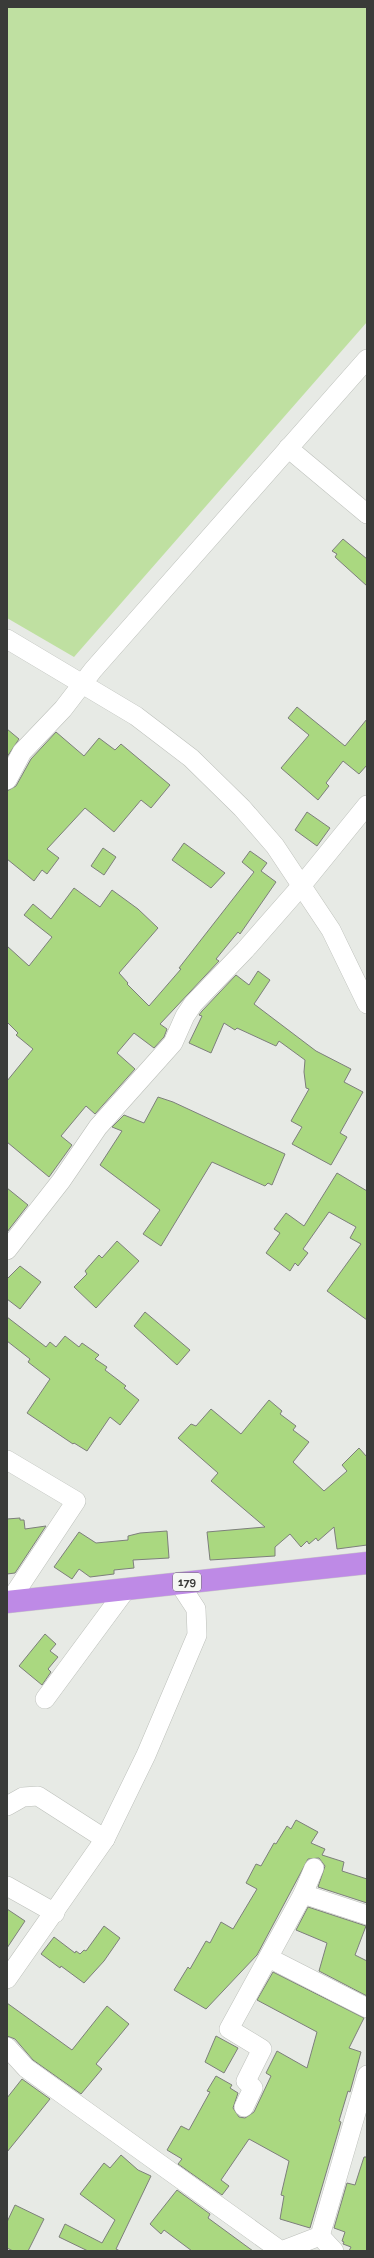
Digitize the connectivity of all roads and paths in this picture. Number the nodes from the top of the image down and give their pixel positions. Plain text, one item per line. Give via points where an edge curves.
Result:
1 (367, 359) edge
2 (288, 448) junction
3 (367, 514) edge
4 (7, 639) edge
5 (84, 683) junction
6 (7, 780) edge
7 (367, 805) edge
8 (302, 886) junction
9 (367, 1004) edge
10 (7, 1250) edge
11 (7, 1460) edge
12 (367, 1563) edge
13 (179, 1583) junction
14 (127, 1588) junction
15 (8, 1602) edge
16 (45, 1699) dead end
17 (7, 1806) edge
18 (105, 1839) junction
19 (314, 1868) dead end
20 (7, 1886) edge
21 (303, 1894) junction
22 (55, 1913) junction
23 (367, 1915) edge
24 (269, 1958) junction
25 (7, 1979) edge
26 (367, 2008) edge
27 (7, 2047) edge
28 (367, 2075) edge
29 (364, 2098) edge
30 (244, 2107) dead end
31 (320, 2236) junction
32 (334, 2251) edge

1 - 2 street
2 - 3 street
2 - 5 street
4 - 5 street
5 - 6 street via 22,752
5 - 8 street via 136,716 191,758 242,808 275,846
7 - 8 street
8 - 9 street via 331,930
8 - 10 street via 193,1004 173,1043 98,1127 61,1181
11 - 15 street via 76,1501
12 - 13 highway, 179
13 - 14 highway, 179
13 - 18 street via 196,1609 197,1635 146,1755
14 - 15 highway, 179
14 - 16 street
17 - 18 street via 23,1797 38,1796
18 - 22 street
19 - 21 street
20 - 22 street
21 - 23 street
21 - 24 street
22 - 25 street
24 - 26 street
24 - 30 street via 229,2029 262,2049 246,2081 253,2088
27 - 31 street via 26,2068 281,2251
28 - 29 street
29 - 31 street
31 - 32 street

